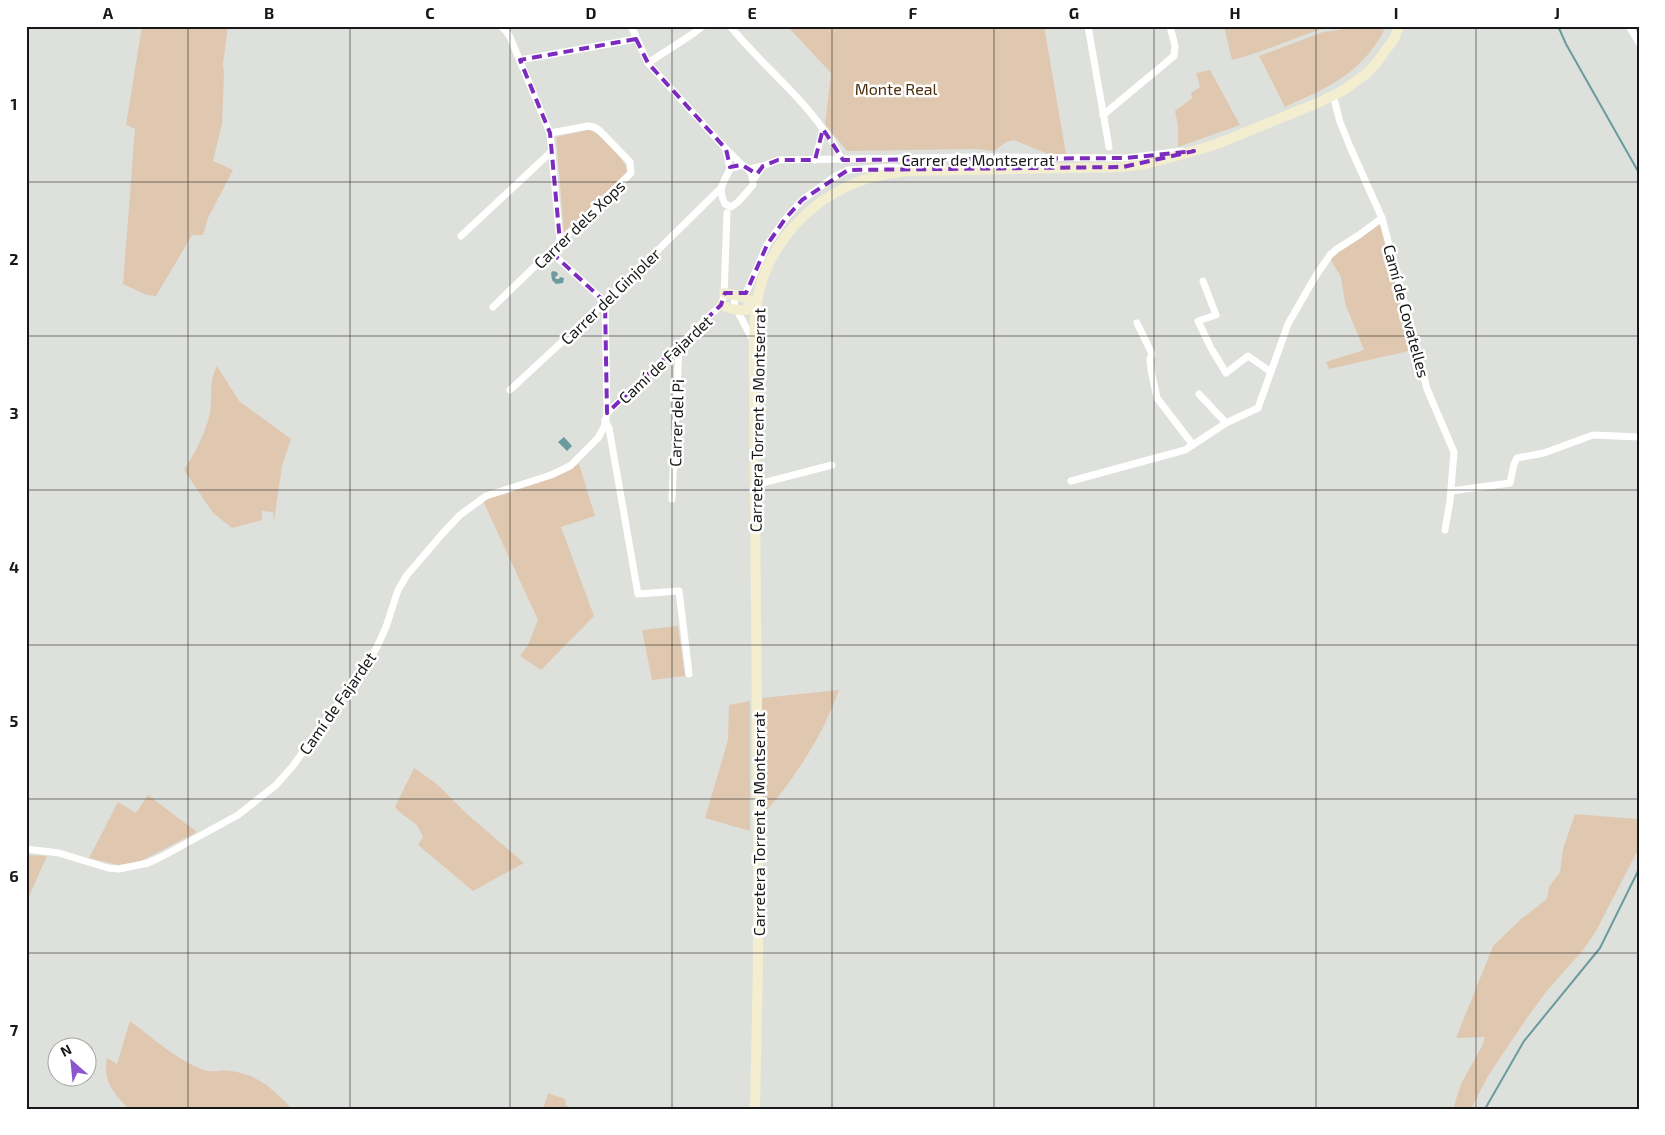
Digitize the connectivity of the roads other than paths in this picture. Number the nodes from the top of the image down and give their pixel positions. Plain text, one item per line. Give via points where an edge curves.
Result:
1 (501, 26) edge
2 (631, 26) edge
3 (703, 26) edge
4 (730, 26) edge
5 (1088, 26) edge
6 (1170, 26) edge
7 (1399, 26) edge
8 (1629, 26) edge
9 (636, 39) junction
10 (1639, 43) edge
11 (520, 60) junction
12 (648, 63) junction
13 (1333, 95) junction
14 (1103, 115) junction
15 (822, 129) junction
16 (550, 132) junction
17 (1109, 147) junction
18 (726, 149) junction
19 (1194, 151) junction
20 (552, 152) junction
21 (1103, 158) junction
22 (1117, 158) junction
23 (814, 160) junction
24 (842, 160) junction
25 (742, 165) junction
26 (764, 166) junction
27 (730, 169) junction
28 (749, 169) junction
29 (910, 171) junction
30 (753, 180) junction
31 (721, 188) junction
32 (708, 201) junction
33 (726, 206) junction
34 (1382, 218) junction
35 (460, 236) dead end
36 (560, 242) junction
37 (551, 252) junction
38 (1203, 281) dead end
39 (739, 296) junction
40 (723, 298) junction
41 (605, 302) junction
42 (756, 306) junction
43 (494, 308) dead end
44 (737, 310) junction
45 (1137, 323) dead end
46 (755, 343) junction
47 (679, 346) junction
48 (1271, 372) junction
49 (510, 390) dead end
50 (1199, 394) dead end
51 (606, 417) junction
52 (1226, 423) junction
53 (1639, 437) edge
54 (1194, 445) junction
55 (832, 465) dead end
56 (1071, 480) dead end
57 (755, 485) junction
58 (1451, 491) junction
59 (672, 499) dead end
60 (1445, 530) dead end
61 (689, 674) dead end
62 (26, 849) edge
63 (755, 1109) edge

1 - 11 street via 510,36
2 - 9 street
3 - 12 street
4 - 15 street
5 - 14 street
6 - 14 street via 1174,56
7 - 13 main road, Carretera Torrent a Montserrat via 1394,40 1375,65 1356,82
8 - 10 street
9 - 11 street
9 - 12 street
11 - 16 street
12 - 18 street
13 - 19 main road, Carretera Torrent a Montserrat
13 - 34 street, Camí de Covatelles via 1340,122
14 - 17 street
15 - 23 street
15 - 24 street via 831,138
16 - 20 street
16 - 36 street, Carrer dels Xops via 594,127 630,162 632,169 629,176
17 - 21 street
17 - 22 street
18 - 25 street
18 - 27 street
19 - 22 street, Carrer de Montserrat
19 - 29 main road, Carretera Torrent a Montserrat via 1123,167
20 - 35 street
20 - 36 street
21 - 22 street, Carrer de Montserrat
21 - 24 street, Carrer de Montserrat
23 - 24 street, Carrer de Montserrat
23 - 26 street, Carrer de Montserrat via 778,160
25 - 27 street
25 - 28 street
26 - 28 street, Carrer de Montserrat
26 - 30 street
27 - 31 street
28 - 30 street
29 - 39 street, Carrer de Montserrat via 894,167 857,168 834,176 802,200 785,219 767,245 746,293
29 - 42 main road, Carretera Torrent a Montserrat via 854,183 820,201 802,216 769,263
30 - 33 street via 753,185 738,202
31 - 32 street, Carrer del Ginjoler
31 - 33 street
32 - 33 street
32 - 41 street, Carrer del Ginjoler
33 - 40 street
34 - 48 street via 1336,249 1326,260 1288,324
34 - 58 street, Camí de Covatelles via 1427,389 1454,452
36 - 37 street, Carrer dels Xops
37 - 41 street
37 - 43 street, Carrer dels Xops
38 - 48 street via 1216,315 1198,321 1226,372 1248,356
39 - 40 main road
39 - 42 main road
39 - 44 street, Carrer de Montserrat via 734,305
40 - 44 main road
40 - 47 street, Camí de Fajardet
41 - 49 street, Carrer del Ginjoler
41 - 51 street
42 - 44 main road via 750,310
42 - 46 main road, Carretera Torrent a Montserrat
44 - 46 street
45 - 54 street via 1152,354 1151,370 1157,398
46 - 57 main road, Carretera Torrent a Montserrat
47 - 51 street, Camí de Fajardet
47 - 59 street, Carrer del Pi
48 - 52 street via 1258,408
50 - 52 street
51 - 61 street via 638,594 679,591
51 - 62 street, Camí de Fajardet via 598,438 570,466 486,496 460,515 407,575 373,653 292,767 276,786 238,815 164,856 119,869 59,853
52 - 54 street
53 - 58 street via 1599,435 1581,439 1544,453 1517,458 1510,484
54 - 56 street
55 - 57 street
57 - 63 main road, Carretera Torrent a Montserrat via 758,962
58 - 60 street, Camí de Covatelles

